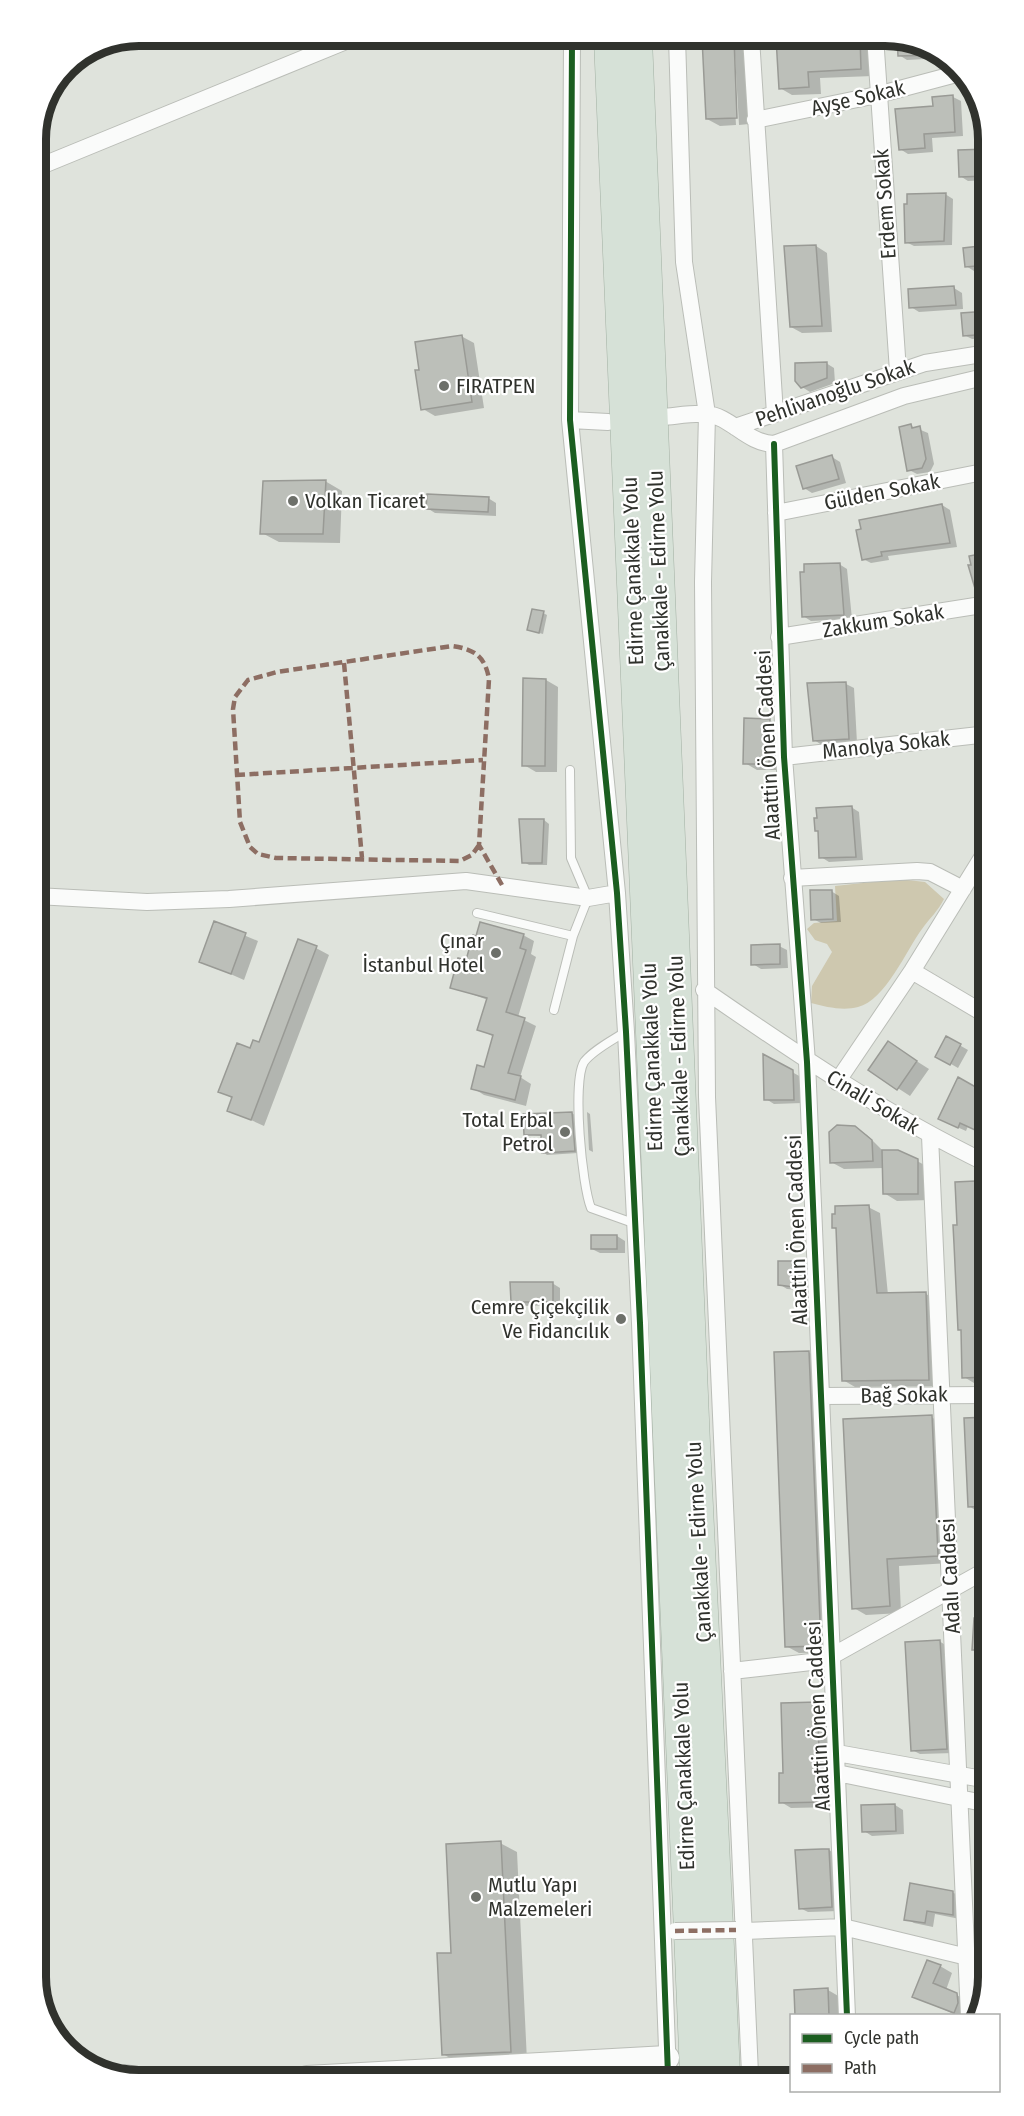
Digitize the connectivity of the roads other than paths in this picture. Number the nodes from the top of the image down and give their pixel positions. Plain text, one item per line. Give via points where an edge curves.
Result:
1 (333, 46) edge
2 (572, 47) edge
3 (601, 47) edge
4 (611, 47) edge
5 (636, 47) edge
6 (648, 47) edge
7 (678, 47) edge
8 (751, 47) edge
9 (876, 47) edge
10 (951, 75) edge
11 (878, 95) junction
12 (755, 120) junction
13 (629, 162) junction
14 (47, 164) edge
15 (977, 355) edge
16 (898, 371) junction
17 (977, 379) edge
18 (707, 414) junction
19 (776, 414) junction
20 (663, 417) dead end
21 (570, 420) junction
22 (608, 422) dead end
23 (735, 427) junction
24 (774, 444) junction
25 (977, 473) edge
26 (776, 513) junction
27 (977, 606) edge
28 (779, 637) junction
29 (977, 735) edge
30 (784, 757) junction
31 (570, 771) dead end
32 (977, 866) edge
33 (792, 878) junction
34 (963, 889) junction
35 (617, 893) junction
36 (47, 896) edge
37 (588, 898) junction
38 (477, 913) dead end
39 (573, 936) junction
40 (912, 970) junction
41 (705, 990) junction
42 (977, 1009) edge
43 (554, 1010) dead end
44 (639, 1028) junction
45 (807, 1062) junction
46 (837, 1082) junction
47 (930, 1136) junction
48 (977, 1159) edge
49 (647, 1224) junction
50 (942, 1394) junction
51 (977, 1395) edge
52 (821, 1396) junction
53 (977, 1575) edge
54 (951, 1589) junction
55 (832, 1656) junction
56 (732, 1671) junction
57 (837, 1753) junction
58 (837, 1773) junction
59 (958, 1775) junction
60 (977, 1778) edge
61 (959, 1797) junction
62 (977, 1801) edge
63 (675, 1896) junction
64 (843, 1927) junction
65 (675, 1931) dead end
66 (732, 1931) junction
67 (968, 1957) junction
68 (977, 1959) edge
69 (847, 2014) edge
70 (969, 2014) edge
71 (668, 2066) edge
72 (552, 2070) edge
73 (695, 2070) edge
74 (724, 2070) edge
75 (749, 2070) edge

1 - 14 street
2 - 21 street
3 - 13 highway
4 - 13 highway, Edirne Çanakkale Yolu
5 - 13 highway, Çanakkale - Edirne Yolu
6 - 13 highway via 648,117
7 - 18 street via 684,262
8 - 12 street
9 - 11 street, Erdem Sokak
10 - 11 street, Ayşe Sokak
11 - 12 street, Ayşe Sokak
11 - 16 street, Erdem Sokak
12 - 19 street
13 - 44 highway, Edirne Çanakkale Yolu
13 - 66 highway, Çanakkale - Edirne Yolu
15 - 16 street, Pehlivanoğlu Sokak
16 - 19 street, Pehlivanoğlu Sokak
17 - 24 street, Pehlivanoğlu Sokak via 904,396
18 - 20 street
18 - 23 street
18 - 41 street via 703,582
19 - 23 street, Pehlivanoğlu Sokak
21 - 22 street
21 - 35 street
23 - 24 street, Pehlivanoğlu Sokak via 753,441
24 - 26 street, Alaattin Önen Caddesi
25 - 26 street, Gülden Sokak
26 - 28 street, Alaattin Önen Caddesi
27 - 28 street, Zakkum Sokak
28 - 30 street, Alaattin Önen Caddesi
29 - 30 street, Manolya Sokak
30 - 33 street, Alaattin Önen Caddesi
31 - 37 lane via 571,858
32 - 34 street
33 - 34 street via 917,871 930,872
33 - 45 street, Alaattin Önen Caddesi
34 - 40 street
35 - 37 street
35 - 44 street
36 - 37 street via 158,901 466,881
37 - 39 lane
38 - 39 lane
39 - 43 lane
40 - 42 street
40 - 46 street
41 - 45 street, Cinali Sokak
41 - 56 street
44 - 49 highway, Edirne Çanakkale Yolu
44 - 49 lane via 585,1062 579,1076 579,1112 585,1195 591,1208
45 - 46 street, Cinali Sokak
45 - 52 street, Alaattin Önen Caddesi
46 - 47 street, Cinali Sokak
47 - 48 street, Cinali Sokak
47 - 50 street, Adalı Caddesi
49 - 63 highway, Edirne Çanakkale Yolu
50 - 51 street, Bağ Sokak
50 - 52 street, Bağ Sokak
50 - 54 street, Adalı Caddesi
52 - 55 street, Alaattin Önen Caddesi
53 - 54 street
54 - 55 street
54 - 59 street, Adalı Caddesi
55 - 56 street
55 - 57 street, Alaattin Önen Caddesi
56 - 66 street
57 - 58 street, Alaattin Önen Caddesi
57 - 59 street
58 - 61 street
58 - 64 street, Alaattin Önen Caddesi
59 - 60 street
59 - 61 street, Adalı Caddesi
61 - 62 street
61 - 67 street, Adalı Caddesi
63 - 71 street
63 - 73 highway, Edirne Çanakkale Yolu
64 - 66 street
64 - 67 street
64 - 69 street, Alaattin Önen Caddesi
65 - 66 street, bridge
66 - 74 highway, Çanakkale - Edirne Yolu
66 - 75 street
67 - 68 street
67 - 70 street, Adalı Caddesi
71 - 72 street

